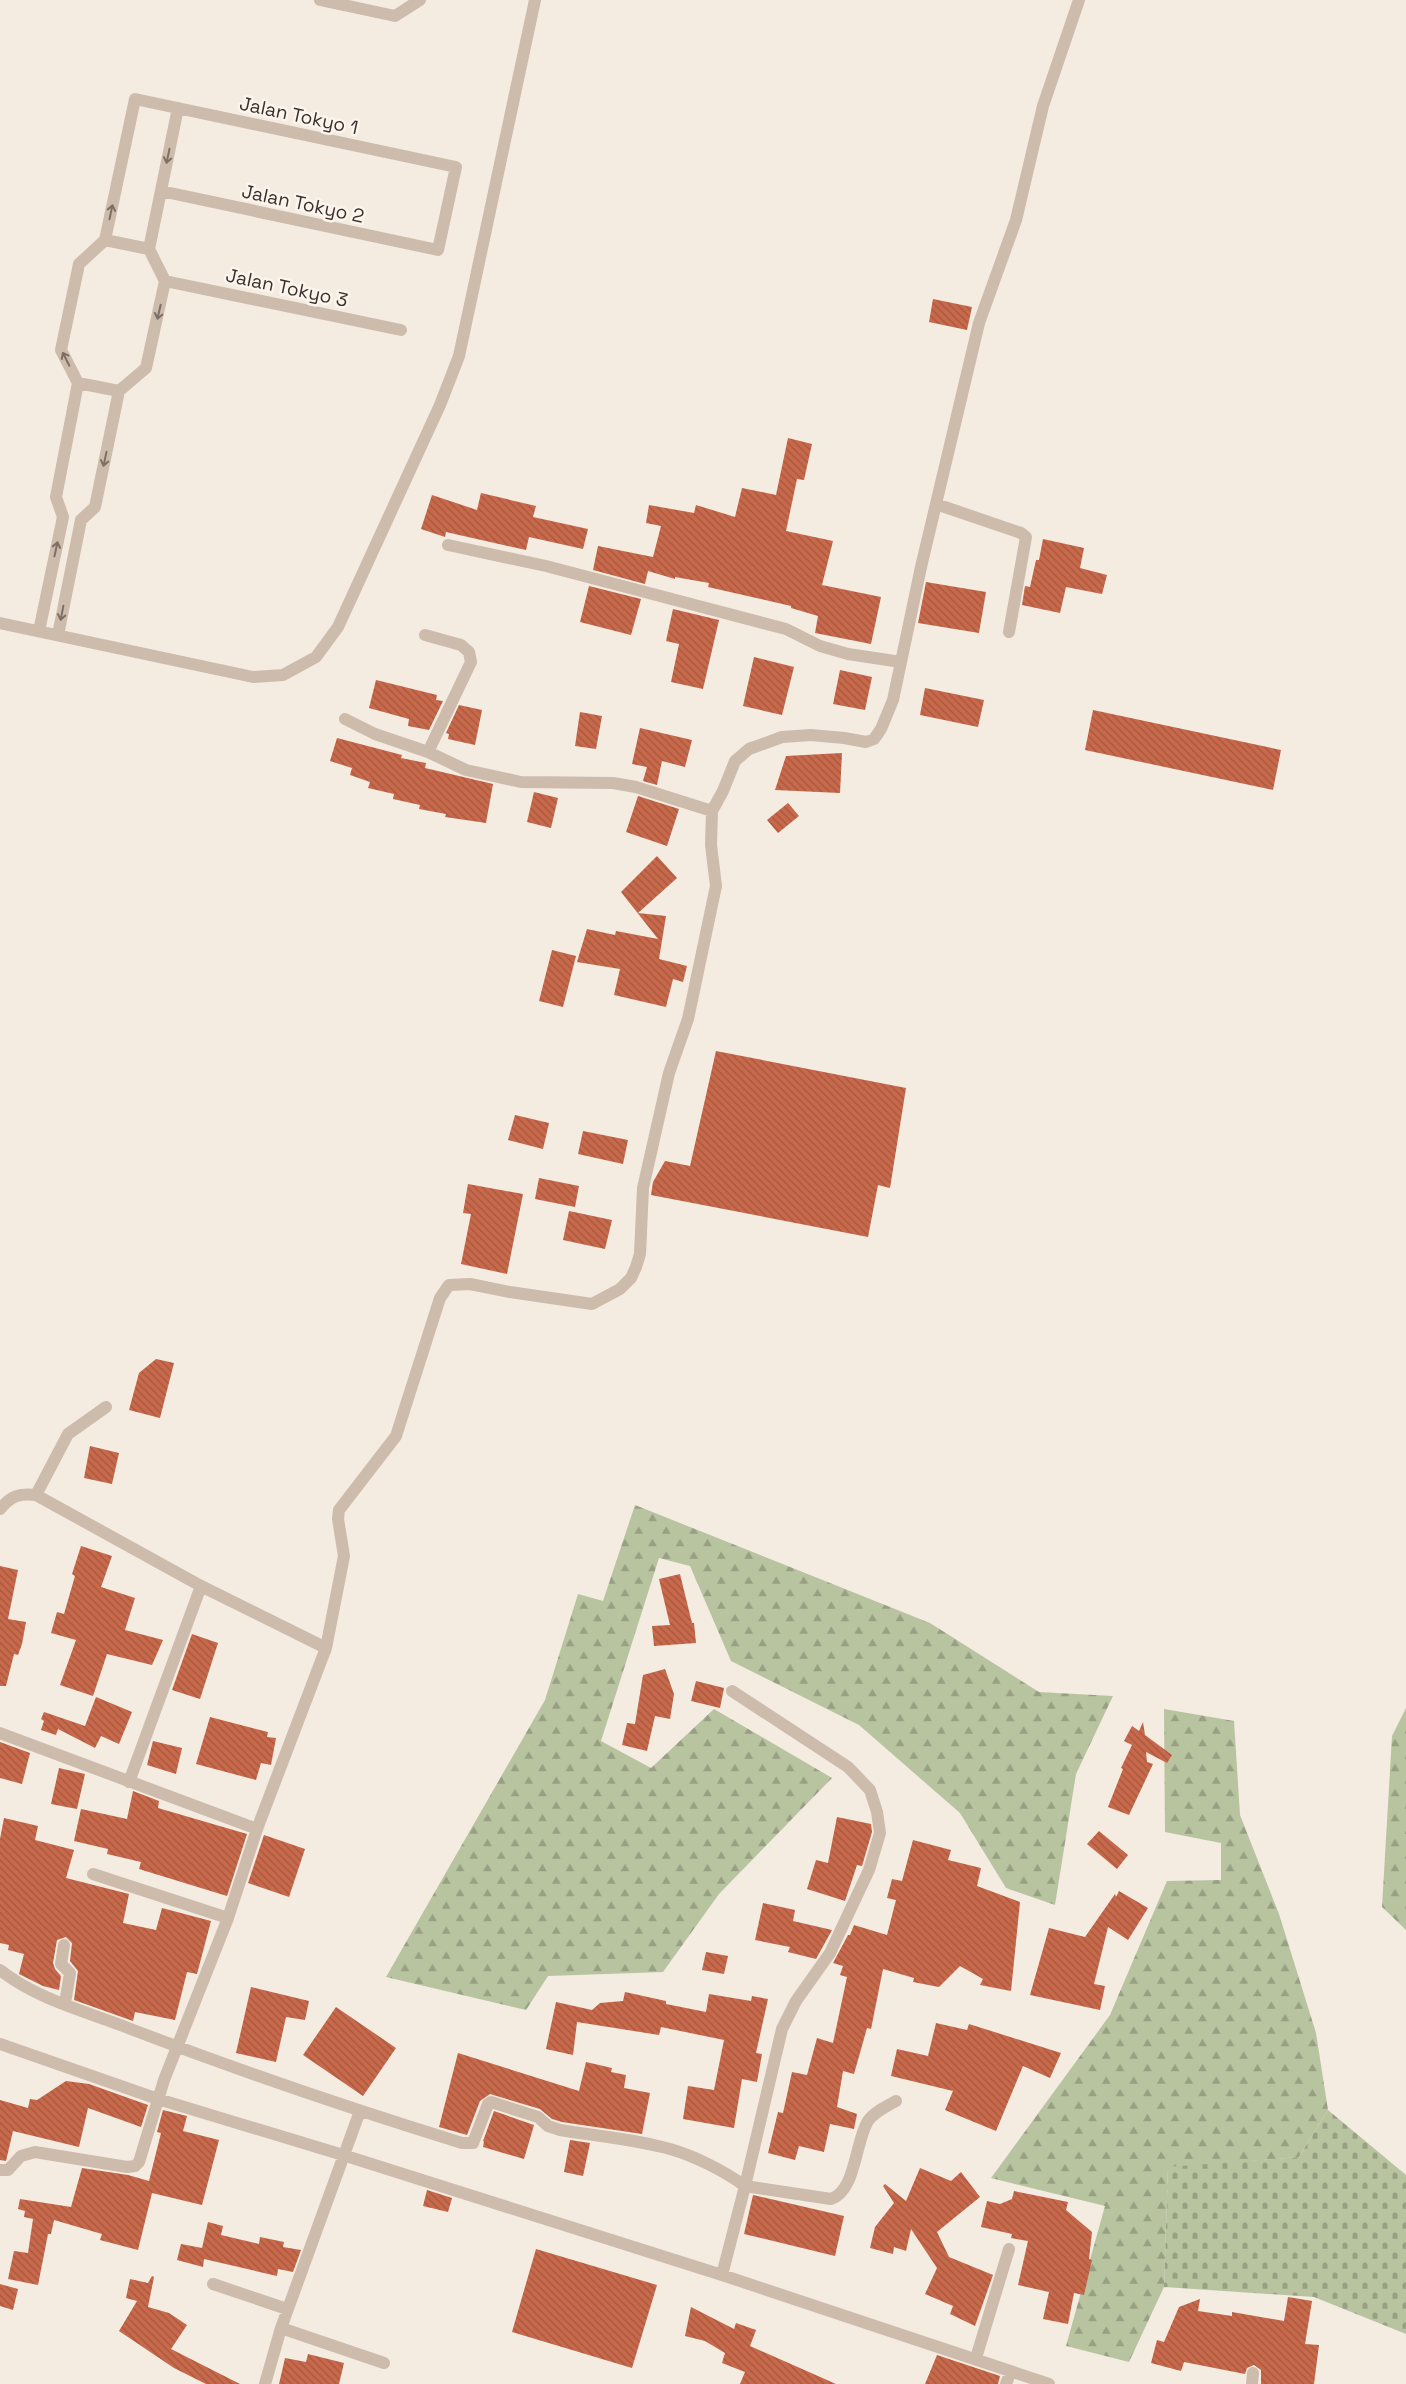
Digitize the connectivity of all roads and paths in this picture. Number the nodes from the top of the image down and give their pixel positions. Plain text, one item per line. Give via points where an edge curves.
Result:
1 (320, 0) edge
2 (420, 0) edge
3 (535, 0) edge
4 (1079, 0) edge
5 (178, 108) junction
6 (161, 191) junction
7 (105, 240) junction
8 (149, 249) junction
9 (438, 250) joint
10 (165, 281) junction
11 (401, 330) dead end
12 (78, 383) junction
13 (119, 391) junction
14 (936, 504) junction
15 (63, 517) junction
16 (81, 520) junction
17 (448, 545) dead end
18 (0, 623) edge
19 (39, 632) junction
20 (1009, 632) dead end
21 (58, 635) junction
22 (425, 635) dead end
23 (901, 662) junction
24 (345, 719) dead end
25 (428, 752) junction
26 (712, 811) junction
27 (106, 1407) dead end
28 (36, 1495) junction
29 (0, 1508) edge
30 (201, 1586) junction
31 (326, 1648) junction
32 (732, 1691) dead end
33 (0, 1734) edge
34 (129, 1782) junction
35 (258, 1829) junction
36 (93, 1874) dead end
37 (228, 1918) junction
38 (64, 1946) dead end
39 (0, 1970) edge
40 (65, 2003) junction
41 (0, 2044) edge
42 (176, 2050) junction
43 (158, 2100) junction
44 (896, 2101) dead end
45 (360, 2111) junction
46 (343, 2155) junction
47 (0, 2170) edge
48 (746, 2186) junction
49 (1009, 2249) dead end
50 (722, 2275) junction
51 (213, 2284) dead end
52 (287, 2309) junction
53 (281, 2328) junction
54 (976, 2358) junction
55 (384, 2363) dead end
56 (1011, 2371) junction
57 (264, 2384) edge
58 (1006, 2384) edge
59 (1049, 2384) edge

1 - 2 street via 395,16
3 - 21 street via 459,356 440,405 338,627 316,657 283,675 253,678
4 - 14 street via 1043,106 1016,220 979,324
5 -> 6 street
7 -> 5 street, Jalan Tokyo 1 via 135,99
5 - 9 street, Jalan Tokyo 1 via 456,167
6 - 8 street
6 - 9 street, Jalan Tokyo 2
7 - 8 street
12 -> 7 street via 61,350 79,264
8 - 10 street
10 - 11 street, Jalan Tokyo 3
10 -> 13 street via 146,368
12 - 13 street
12 - 15 street via 56,497
13 -> 16 street via 95,507
14 - 20 street via 1026,537
14 - 23 street
15 - 16 street
19 -> 15 street
16 -> 21 street
17 - 23 street via 546,566 777,626 820,646 848,654
18 - 19 street
19 - 21 street
22 - 25 street via 461,645 470,652 471,662
23 - 26 street via 893,700 874,740 866,742 811,735 782,737 749,749 734,761
24 - 25 street via 375,734
25 - 26 street via 466,770 521,782 613,783
26 - 31 street via 711,845 716,886 688,1019 669,1073 644,1188 640,1254 631,1278 620,1289 592,1304 470,1284 449,1285 440,1298 396,1436 339,1510 344,1556
27 - 28 street via 68,1434
28 - 29 street via 22,1494 10,1498
28 - 30 street
30 - 31 street
30 - 34 street
31 - 35 street
32 - 48 street via 848,1767 870,1790 880,1833 870,1870 830,1953 787,2014
33 - 34 street
34 - 35 street
35 - 37 street
36 - 37 street
37 - 42 street
38 - 40 street via 61,1964 70,1973
39 - 40 street via 26,1989
40 - 42 street
41 - 43 street
42 - 43 street
42 - 45 street
43 - 46 street
43 - 47 street via 135,2166 127,2168 35,2152 21,2156 8,2170
44 - 48 street via 869,2119 846,2188 840,2196 832,2199
45 - 46 street
45 - 48 street via 468,2144 477,2137 491,2102 538,2117 548,2126 560,2130 668,2148 727,2173
46 - 50 street
46 - 52 street
48 - 50 street
49 - 54 street
50 - 54 street
51 - 52 street
52 - 53 street
53 - 55 street
53 - 57 street
54 - 56 street
56 - 58 street
56 - 59 street

